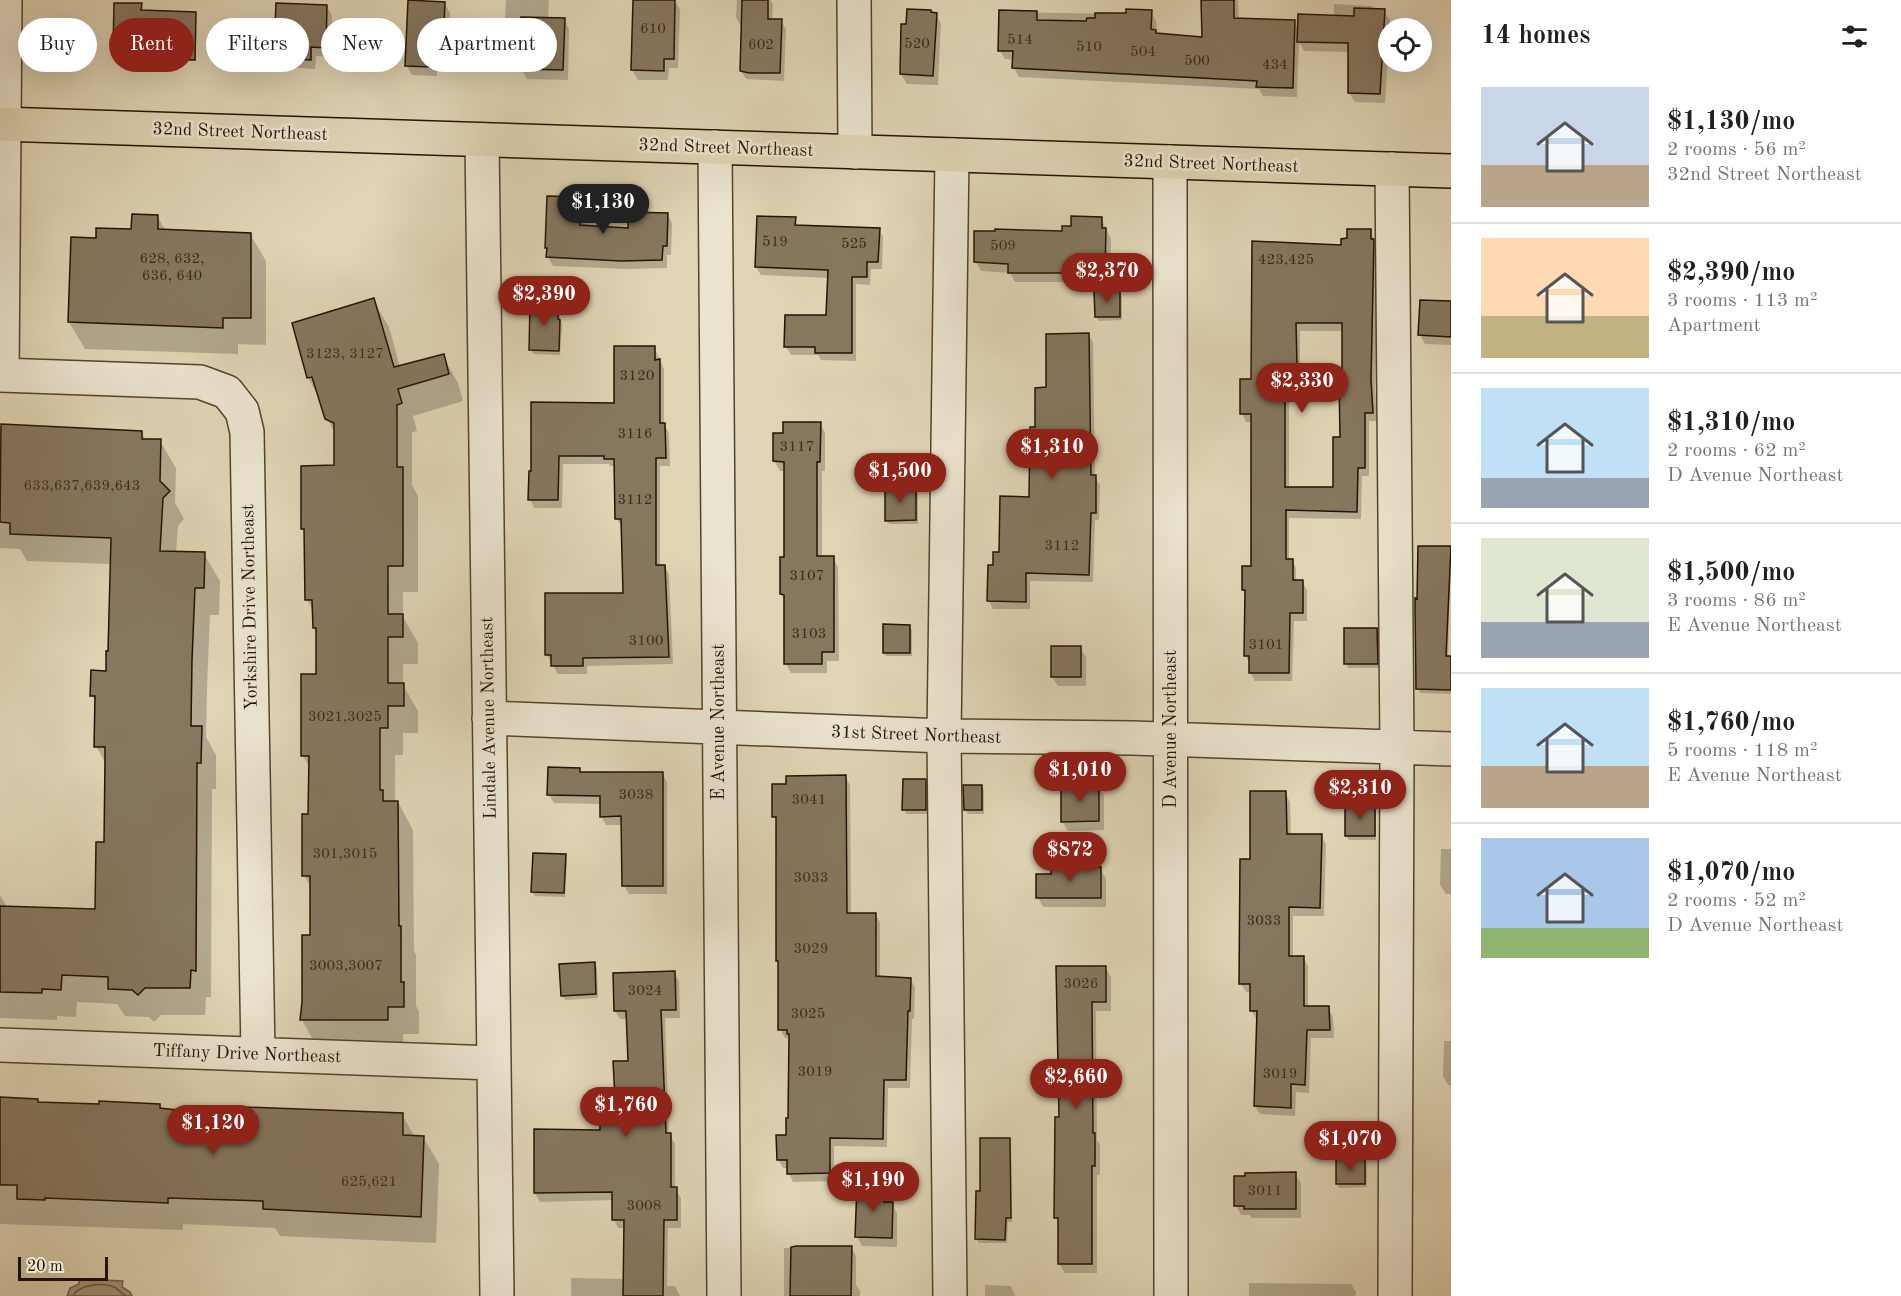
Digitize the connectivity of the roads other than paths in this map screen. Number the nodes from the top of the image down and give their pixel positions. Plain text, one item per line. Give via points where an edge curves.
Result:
1 (5, 0) edge
2 (855, 0) edge
3 (2, 124) edge
4 (482, 140) junction
5 (715, 147) junction
6 (855, 152) junction
7 (952, 155) junction
8 (1170, 162) junction
9 (1392, 169) junction
10 (1451, 171) edge
11 (1, 375) edge
12 (489, 718) junction
13 (719, 728) junction
14 (944, 736) junction
15 (1171, 740) junction
16 (1397, 747) junction
17 (1451, 749) edge
18 (0, 1045) edge
19 (258, 1054) junction
20 (494, 1063) junction
21 (497, 1296) edge
22 (724, 1296) edge
23 (950, 1296) edge
24 (1171, 1296) edge
25 (1395, 1296) edge

1 - 3 street
2 - 6 street
3 - 4 main road, 32nd Street Northeast
3 - 11 street
4 - 5 main road, 32nd Street Northeast
4 - 12 street, Lindale Avenue Northeast
5 - 6 main road, 32nd Street Northeast
5 - 13 street, E Avenue Northeast
6 - 7 main road, 32nd Street Northeast
7 - 8 main road, 32nd Street Northeast
7 - 14 street
8 - 9 main road, 32nd Street Northeast
8 - 15 street, D Avenue Northeast
9 - 10 main road, 32nd Street Northeast
9 - 16 street
11 - 19 street, Yorkshire Drive Northeast via 200,382 227,392 242,411 247,432
12 - 13 street, 31st Street Northeast
12 - 20 street, Lindale Avenue Northeast
13 - 14 street, 31st Street Northeast
13 - 22 street, E Avenue Northeast
14 - 15 street, 31st Street Northeast
14 - 23 street
15 - 16 street, 31st Street Northeast
15 - 24 street, D Avenue Northeast
16 - 17 street, 31st Street Northeast
16 - 25 street
18 - 19 street, Tiffany Drive Northeast
19 - 20 street, Tiffany Drive Northeast
20 - 21 street, Lindale Avenue Northeast

